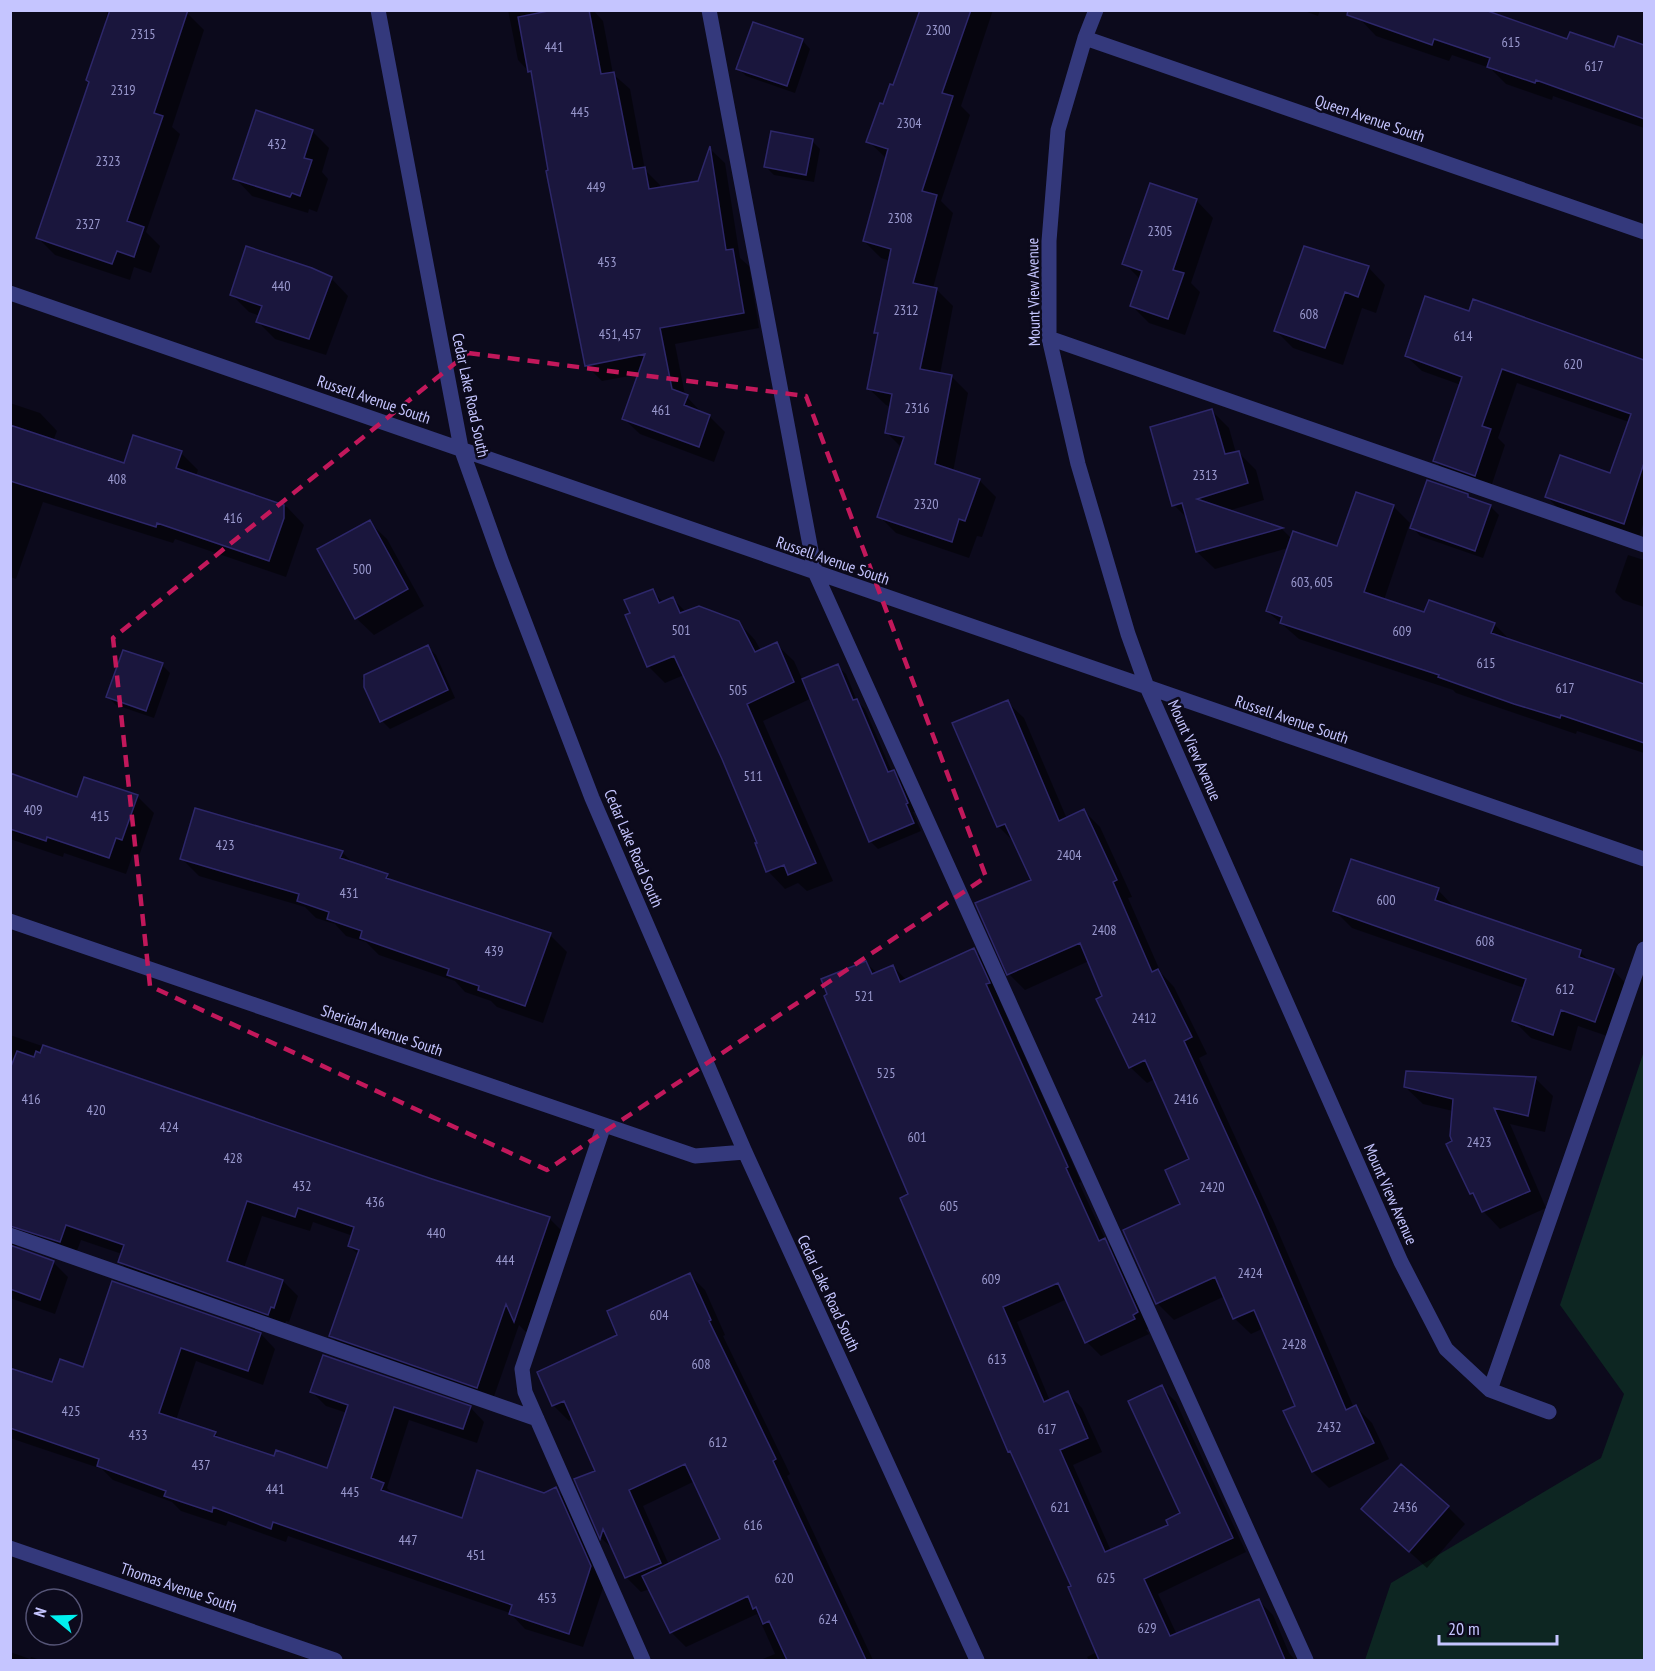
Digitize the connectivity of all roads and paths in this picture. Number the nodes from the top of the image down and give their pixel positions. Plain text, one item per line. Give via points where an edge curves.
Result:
1 (378, 10) edge
2 (709, 10) edge
3 (1096, 10) edge
4 (1085, 39) junction
5 (1644, 232) edge
6 (10, 293) edge
7 (1049, 338) junction
8 (461, 448) junction
9 (1644, 545) edge
10 (815, 572) junction
11 (1147, 687) junction
12 (1644, 859) edge
13 (10, 921) edge
14 (1644, 949) edge
15 (604, 1125) junction
16 (745, 1152) junction
17 (10, 1235) edge
18 (1490, 1390) junction
19 (1549, 1412) dead end
20 (537, 1419) junction
21 (10, 1548) edge
22 (335, 1660) edge
23 (643, 1660) edge
24 (977, 1660) edge
25 (1306, 1660) edge

1 - 8 street, Cedar Lake Road South
2 - 10 street
3 - 4 street, Mount View Avenue
4 - 5 street, Queen Avenue South
4 - 7 street, Mount View Avenue via 1058,129 1049,241
6 - 8 street, Russell Avenue South
7 - 9 street
7 - 11 street, Mount View Avenue via 1078,464
8 - 10 street, Russell Avenue South
8 - 16 street, Cedar Lake Road South via 592,798
10 - 11 street, Russell Avenue South
10 - 25 street
11 - 12 street, Russell Avenue South
11 - 18 street, Mount View Avenue via 1401,1262 1446,1349
13 - 15 street, Sheridan Avenue South
14 - 18 street
15 - 16 street, Sheridan Avenue South via 695,1156
15 - 20 street via 522,1369 525,1392
16 - 24 street, Cedar Lake Road South
17 - 20 street
18 - 19 street, Mount View Avenue
20 - 23 street
21 - 22 street, Thomas Avenue South

